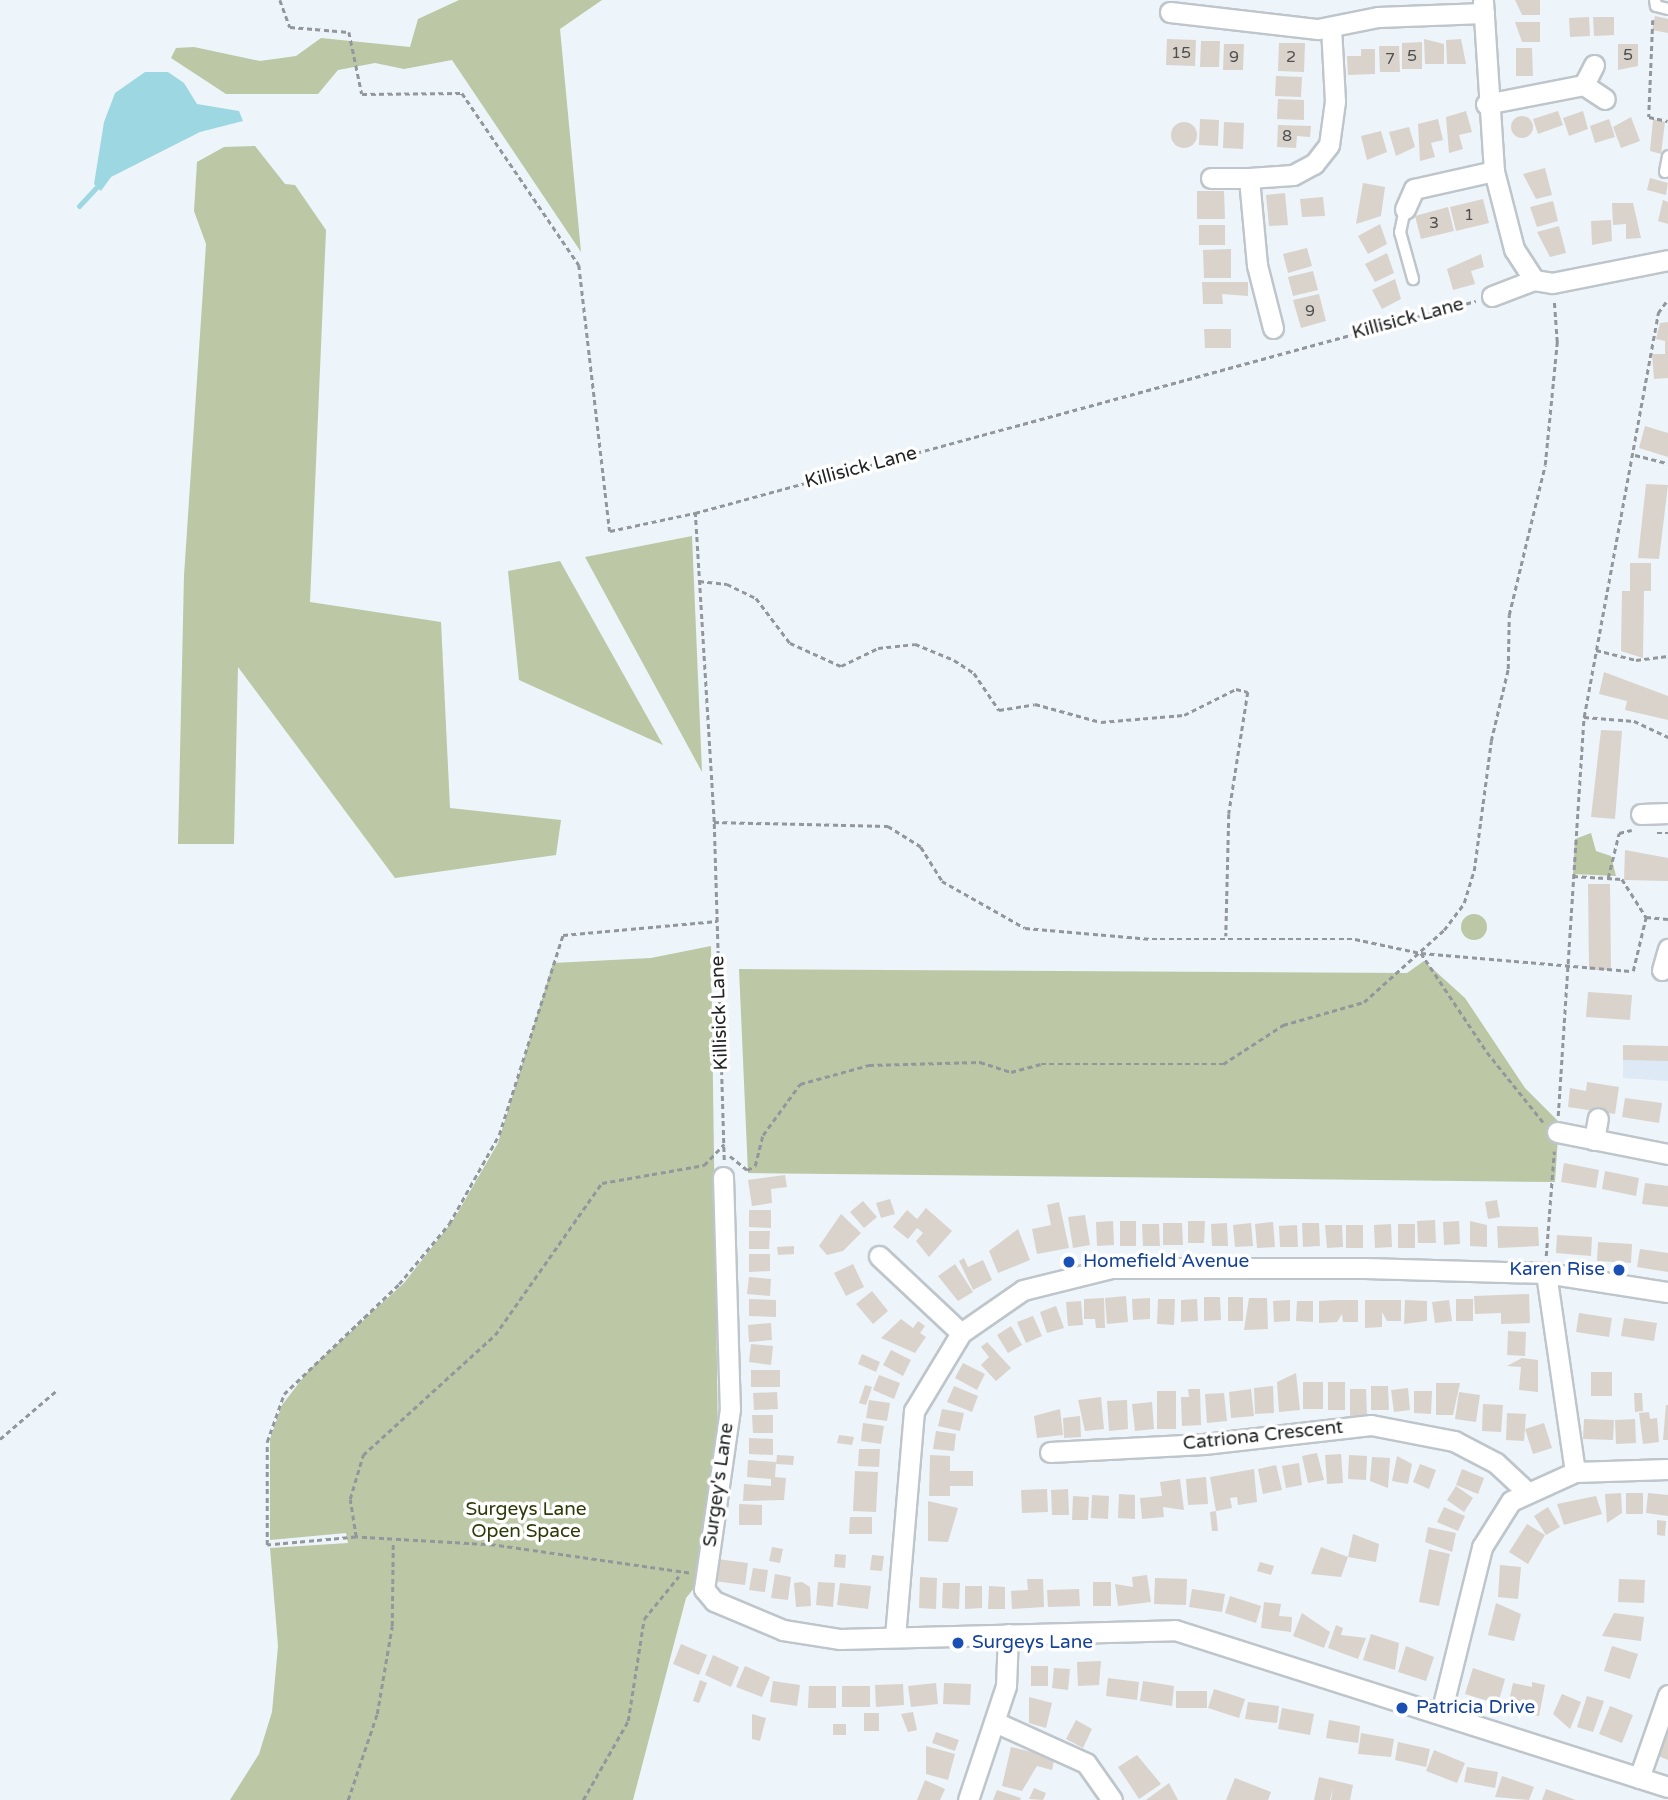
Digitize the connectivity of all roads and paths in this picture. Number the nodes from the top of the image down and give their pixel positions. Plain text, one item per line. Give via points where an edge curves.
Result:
1 (281, 0) edge
2 (1656, 3) edge
3 (1483, 6) edge
4 (1237, 7) edge
5 (1668, 9) edge
6 (1170, 12) dead end
7 (1331, 28) junction
8 (1594, 65) dead end
9 (1584, 85) junction
10 (1605, 99) dead end
11 (1486, 104) junction
12 (1668, 121) edge
13 (1668, 156) edge
14 (1494, 171) junction
15 (1663, 171) edge
16 (1211, 178) dead end
17 (1249, 178) junction
18 (1405, 209) joint
19 (1668, 260) edge
20 (1412, 279) dead end
21 (1543, 281) junction
22 (1492, 296) joint
23 (1668, 299) edge
24 (1265, 321) dead end
25 (1635, 455) junction
26 (1668, 463) edge
27 (695, 513) junction
28 (699, 581) junction
29 (1595, 650) junction
30 (1668, 656) edge
31 (1584, 717) junction
32 (1668, 737) edge
33 (1653, 813) edge
34 (715, 822) junction
35 (1572, 876) junction
36 (1608, 878) junction
37 (1646, 917) junction
38 (1668, 919) edge
39 (718, 921) junction
40 (1226, 936) junction
41 (1656, 948) edge
42 (1421, 953) junction
43 (1568, 970) junction
44 (1662, 970) dead end
45 (1598, 1118) dead end
46 (1557, 1132) junction
47 (1594, 1140) junction
48 (724, 1144) junction
49 (1668, 1154) edge
50 (730, 1156) dead end
51 (723, 1177) joint
52 (889, 1258) dead end
53 (1546, 1273) junction
54 (1668, 1292) edge
55 (961, 1333) junction
56 (57, 1390) dead end
57 (0, 1439) edge
58 (1050, 1452) dead end
59 (1668, 1469) edge
60 (1575, 1472) junction
61 (1525, 1490) junction
62 (356, 1537) junction
63 (394, 1542) junction
64 (690, 1573) dead end
65 (679, 1576) junction
66 (1008, 1634) junction
67 (895, 1637) junction
68 (1668, 1695) edge
69 (1441, 1713) junction
70 (995, 1722) junction
71 (1639, 1779) junction
72 (1668, 1787) edge
73 (348, 1800) edge
74 (583, 1800) edge
75 (968, 1800) edge
76 (1112, 1800) edge

1 - 27 path via 290,27 349,32 362,94 461,93 579,265 610,531
2 - 5 lane
2 - 12 path via 1649,117
3 - 7 street via 1378,17
3 - 11 street
4 - 6 street
4 - 7 street
7 - 17 street via 1335,101 1329,145 1314,164 1293,175
8 - 9 street
9 - 10 street
9 - 11 street
11 - 14 street
13 - 15 lane
14 - 18 street via 1410,182
14 - 21 street via 1514,248
16 - 17 street
17 - 24 street
18 - 20 lane via 1400,232
19 - 21 street
21 - 22 street
21 - 42 path via 1558,342 1545,465 1508,615 1508,669 1490,741 1476,859 1464,903
22 - 27 path, Killisick Lane
23 - 25 path via 1658,313
25 - 26 path
25 - 29 path
27 - 28 path, Killisick Lane
28 - 34 path, Killisick Lane
28 - 40 path via 727,584 756,598 790,643 841,666 878,648 915,644 954,660 974,673 999,710 1035,704 1101,722 1184,715 1236,689 1248,692 1229,814
29 - 30 path via 1636,660
29 - 31 path
31 - 32 path via 1634,720
31 - 35 path
33 - 36 path via 1640,828 1619,833
34 - 39 path, Killisick Lane
34 - 40 path via 888,826 921,847 942,881 1025,928 1152,939
35 - 36 path
35 - 43 path
36 - 37 path via 1622,879
37 - 38 path
37 - 41 path
39 - 48 path, Killisick Lane
39 - 62 path via 563,935 499,1135 449,1224 399,1284 284,1394 267,1442 267,1545
40 - 42 path via 1355,939
41 - 43 path via 1633,971
41 - 44 street
42 - 43 path
42 - 46 path via 1487,1052
42 - 50 path via 1364,1002 1283,1025 1214,1066 1041,1064 1010,1072 980,1062 869,1065 817,1074 787,1099 763,1135 754,1166 747,1170
43 - 46 path
45 - 47 street
46 - 47 street
46 - 53 path
47 - 49 street
48 - 51 path, Killisick Lane
48 - 62 path via 704,1165 602,1183 495,1335 363,1455 350,1499
51 - 67 street, Surgey's Lane via 730,1409 704,1589 730,1610 811,1637
52 - 55 street
53 - 54 street
53 - 55 street via 1112,1268 1023,1290
53 - 60 street
55 - 67 street via 925,1387 910,1427
56 - 57 path
58 - 61 street, Catriona Crescent via 1110,1458 1371,1425 1454,1441 1496,1463
59 - 60 street
60 - 61 street
61 - 69 street via 1500,1513 1482,1547
62 - 63 path
63 - 65 path via 494,1545
63 - 73 path via 392,1626 376,1714
64 - 65 path
65 - 74 path via 644,1619 628,1721
66 - 67 street
66 - 69 street via 1175,1630
66 - 70 street via 1006,1686
68 - 71 street
69 - 71 street
70 - 75 street
70 - 76 street via 1086,1763
71 - 72 street

